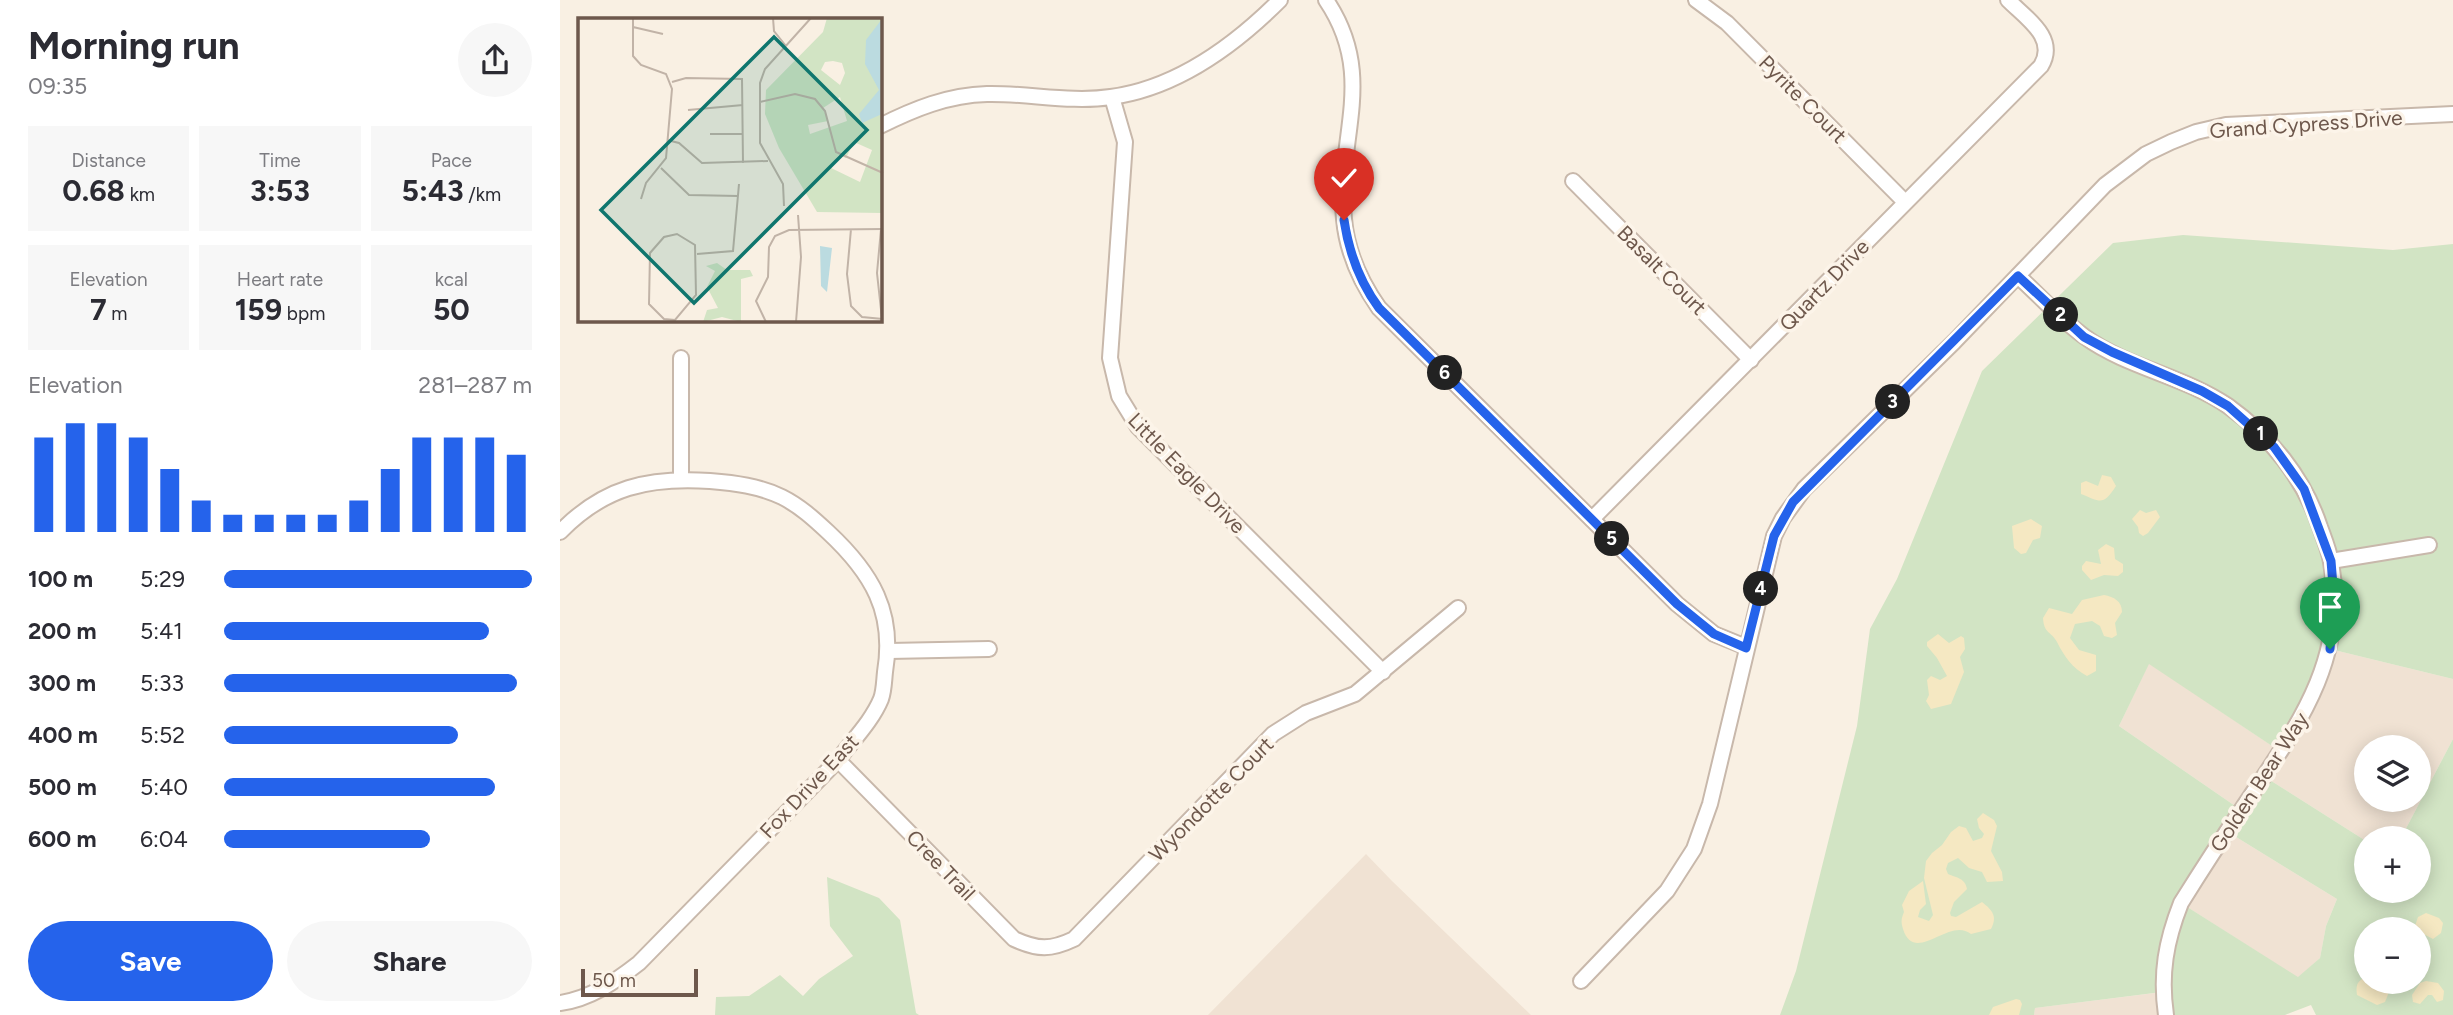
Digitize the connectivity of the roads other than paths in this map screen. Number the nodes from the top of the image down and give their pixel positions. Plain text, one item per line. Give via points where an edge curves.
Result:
1 (1280, 0) edge
2 (1326, 0) edge
3 (1696, 0) edge
4 (2008, 0) edge
5 (1112, 97) junction
6 (2453, 114) edge
7 (882, 125) edge
8 (1573, 181) dead end
9 (1905, 202) junction
10 (2018, 276) junction
11 (681, 358) dead end
12 (1751, 360) junction
13 (681, 480) junction
14 (1592, 519) junction
15 (560, 533) edge
16 (2429, 545) dead end
17 (2331, 561) junction
18 (1458, 608) dead end
19 (1746, 648) junction
20 (989, 649) dead end
21 (889, 651) junction
22 (1383, 672) junction
23 (838, 760) junction
24 (1056, 947) joint
25 (1581, 981) dead end
26 (560, 1003) edge
27 (2166, 1015) edge

1 - 5 street via 1223,51 1195,68
2 - 14 street via 1351,56 1344,220 1348,245 1367,291
3 - 9 street, Pyrite Court via 1727,23
4 - 9 street, Quartz Drive via 2038,29 2047,46 2041,66
5 - 7 street via 987,94 918,107
5 - 22 street, Little Eagle Drive via 1125,142 1110,358 1119,396 1138,427
6 - 10 street, Grand Cypress Drive via 2226,125 2196,132 2146,154 2105,186
8 - 12 street, Basalt Court
9 - 12 street, Quartz Drive
10 - 17 street, Golden Bear Way via 2084,337 2202,391 2251,425 2274,447 2304,489
10 - 19 street, Grand Cypress Drive via 1793,502 1774,536
11 - 13 street
12 - 14 street, Quartz Drive
13 - 15 street, Fox Drive East via 652,481 611,494
13 - 21 street, Fox Drive East via 753,487 808,513 844,547 873,586 886,620
14 - 19 street via 1695,621
16 - 17 street
17 - 27 street, Golden Bear Way via 2333,624 2319,681 2281,752 2181,903 2163,967
18 - 22 street, Wyondotte Court
19 - 25 street, Grand Cypress Drive via 1710,804 1694,849 1667,891
20 - 21 street
21 - 23 street, Fox Drive East via 881,698
22 - 24 street, Wyondotte Court via 1355,694 1306,713 1273,734 1074,939
23 - 24 street, Cree Trail via 1014,939 1042,948
23 - 26 street, Fox Drive East via 639,963 612,984

